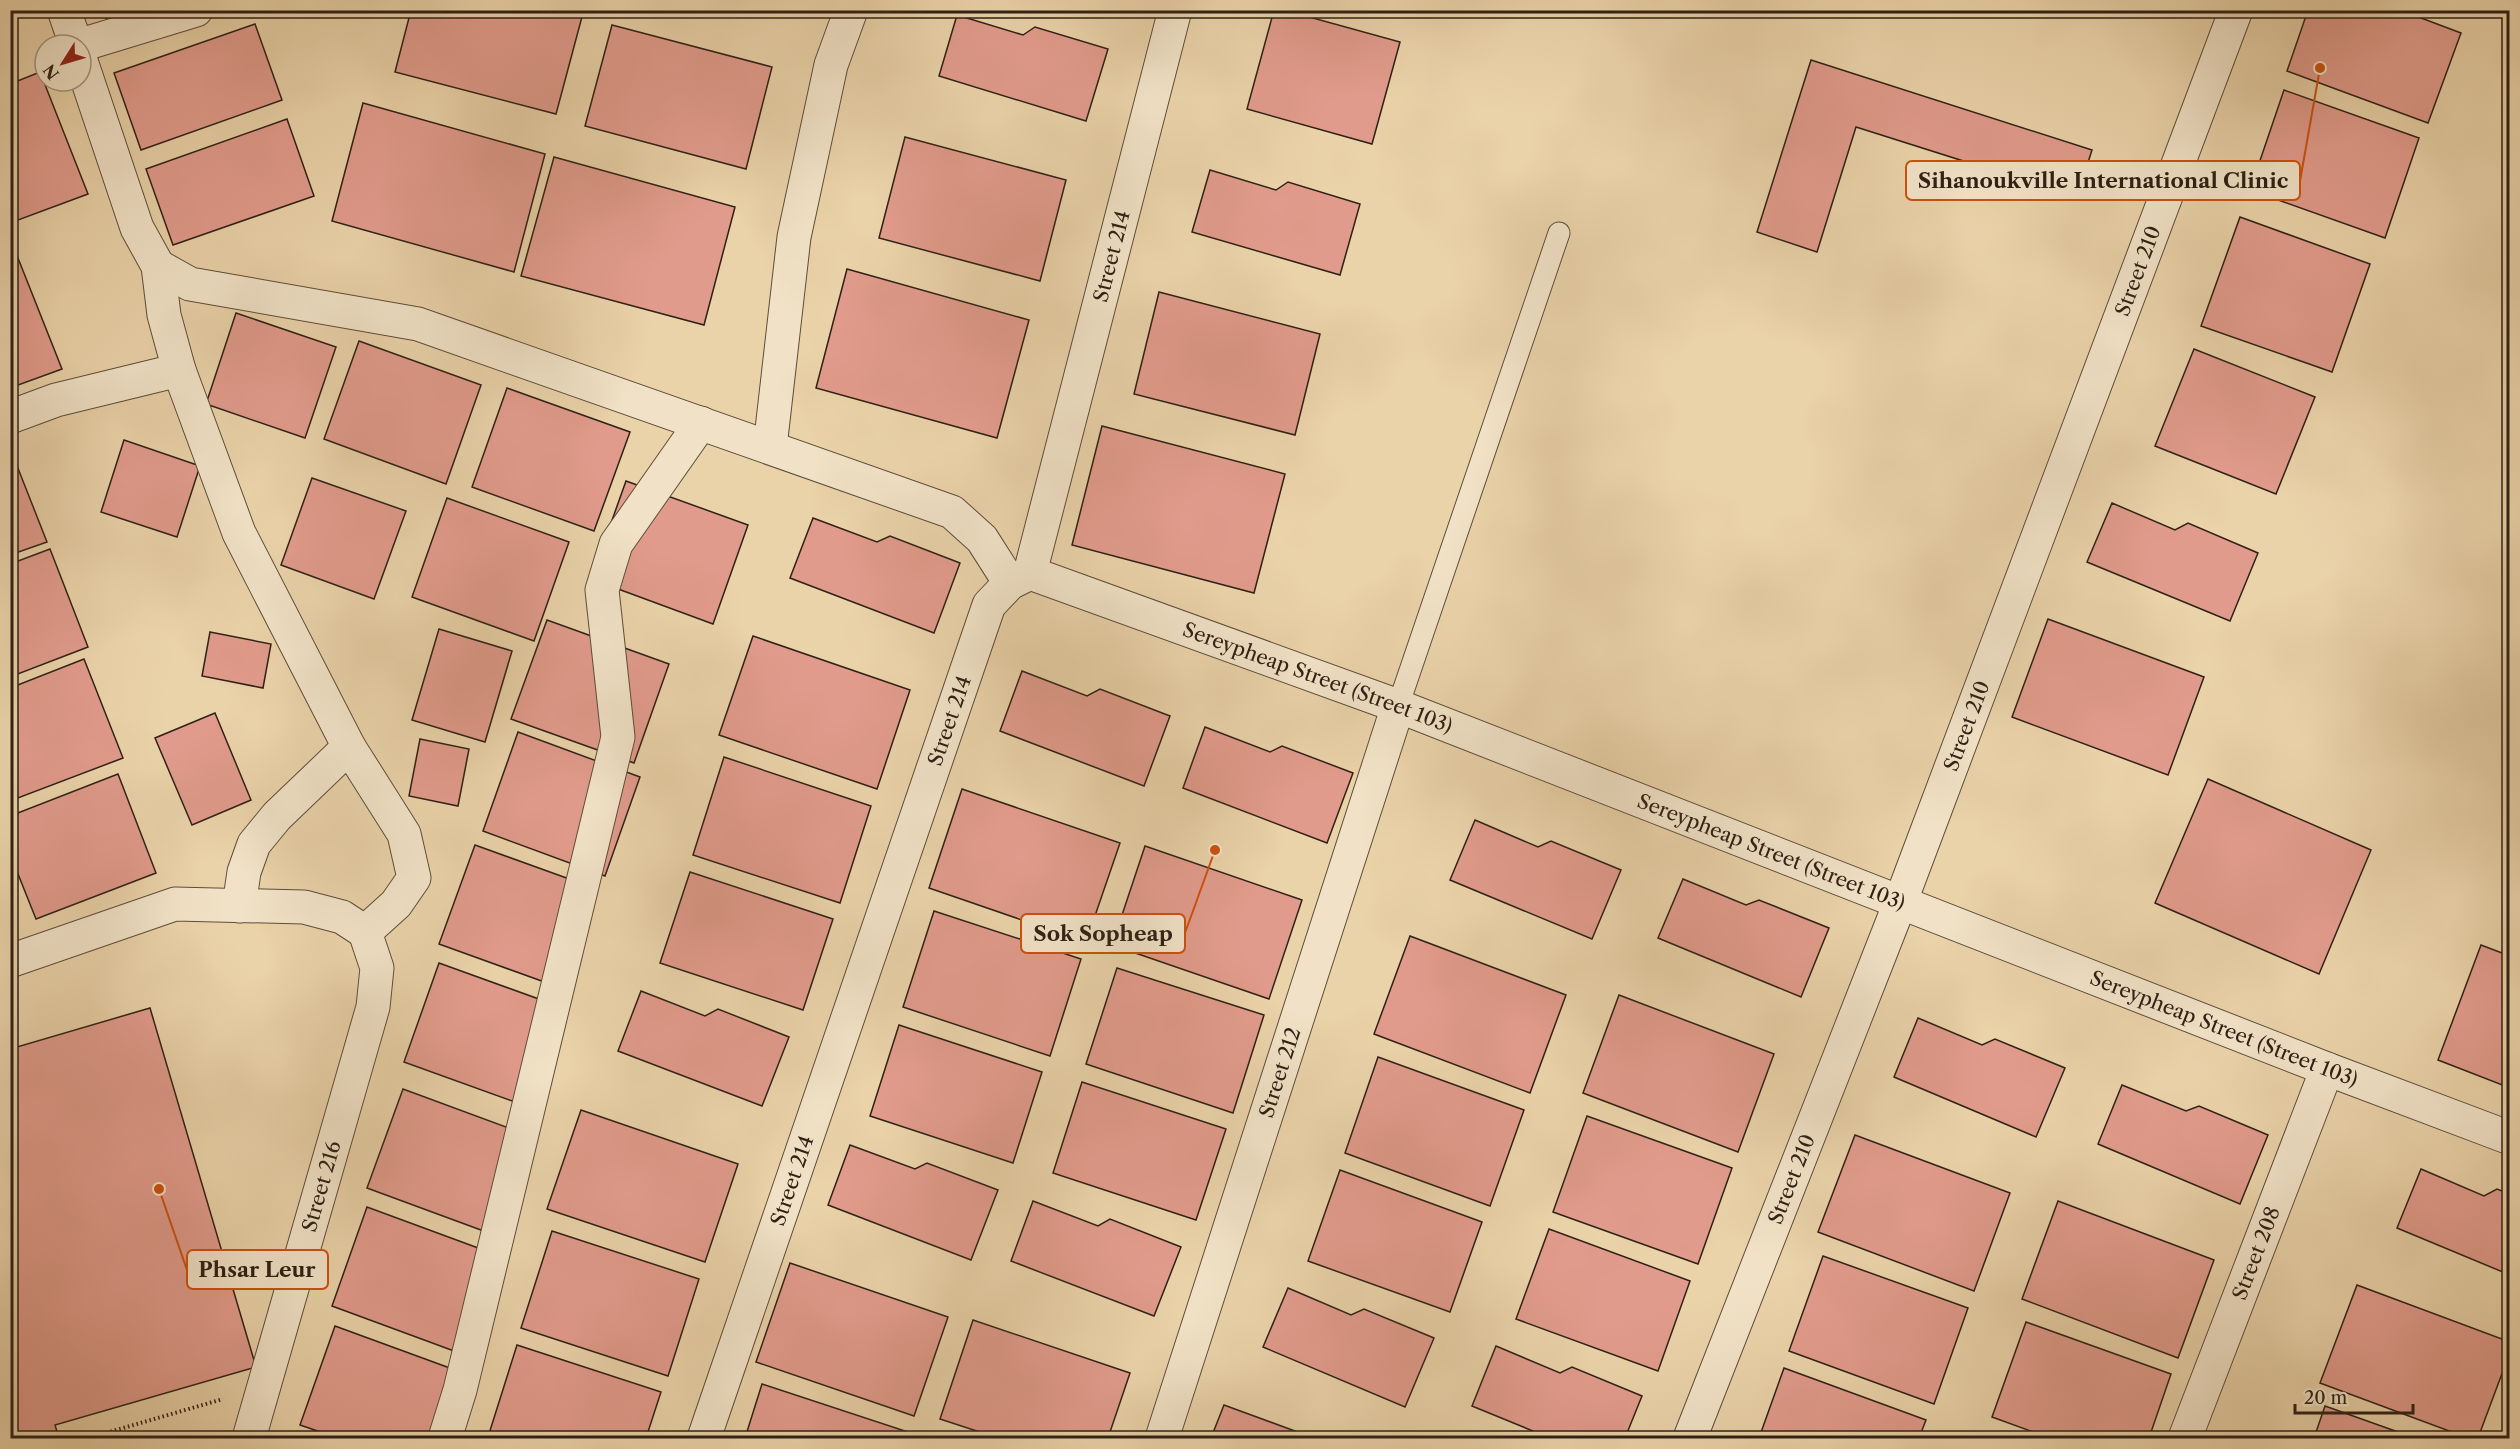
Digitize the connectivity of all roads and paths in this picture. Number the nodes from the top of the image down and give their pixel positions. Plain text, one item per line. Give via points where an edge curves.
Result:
1 (64, 10) edge
2 (196, 10) edge
3 (851, 10) edge
4 (1175, 10) edge
5 (2236, 10) edge
6 (72, 33) edge
7 (93, 41) edge
8 (92, 93) edge
9 (1559, 233) dead end
10 (158, 266) junction
11 (179, 370) junction
12 (10, 417) edge
13 (701, 423) junction
14 (770, 447) junction
15 (1020, 578) junction
16 (1398, 706) junction
17 (349, 747) junction
18 (1900, 903) junction
19 (239, 906) junction
20 (365, 932) junction
21 (10, 961) edge
22 (2327, 1069) junction
23 (2510, 1138) edge
24 (264, 1387) junction
25 (88, 1438) edge
26 (249, 1438) edge
27 (445, 1438) edge
28 (704, 1438) edge
29 (1162, 1438) edge
30 (1690, 1438) edge
31 (2185, 1438) edge

1 - 6 street
2 - 7 street
3 - 14 street via 831,65 794,237
4 - 15 street, Street 214
5 - 18 street, Street 210
8 - 10 street via 137,228
9 - 16 lane
10 - 11 street via 164,315
10 - 13 street via 189,284 418,324
11 - 12 street via 56,400
11 - 17 street via 239,533
13 - 14 street
13 - 27 street via 616,544 602,590 618,737 460,1390
14 - 15 street via 952,512
15 - 16 street, Sereypheap Street (Street 103)
15 - 28 street, Street 214 via 989,605
16 - 18 street, Sereypheap Street (Street 103)
16 - 29 street, Street 212
17 - 19 street via 277,816 254,844 244,872
17 - 20 street via 404,834 414,878 396,904
18 - 22 street, Sereypheap Street (Street 103)
18 - 30 street, Street 210
19 - 20 street via 304,908 342,917
19 - 21 street via 175,904
20 - 24 street, Street 216 via 376,968 373,1007
22 - 23 street, Sereypheap Street (Street 103)
22 - 31 street, Street 208
24 - 25 path
24 - 26 street, Street 216

